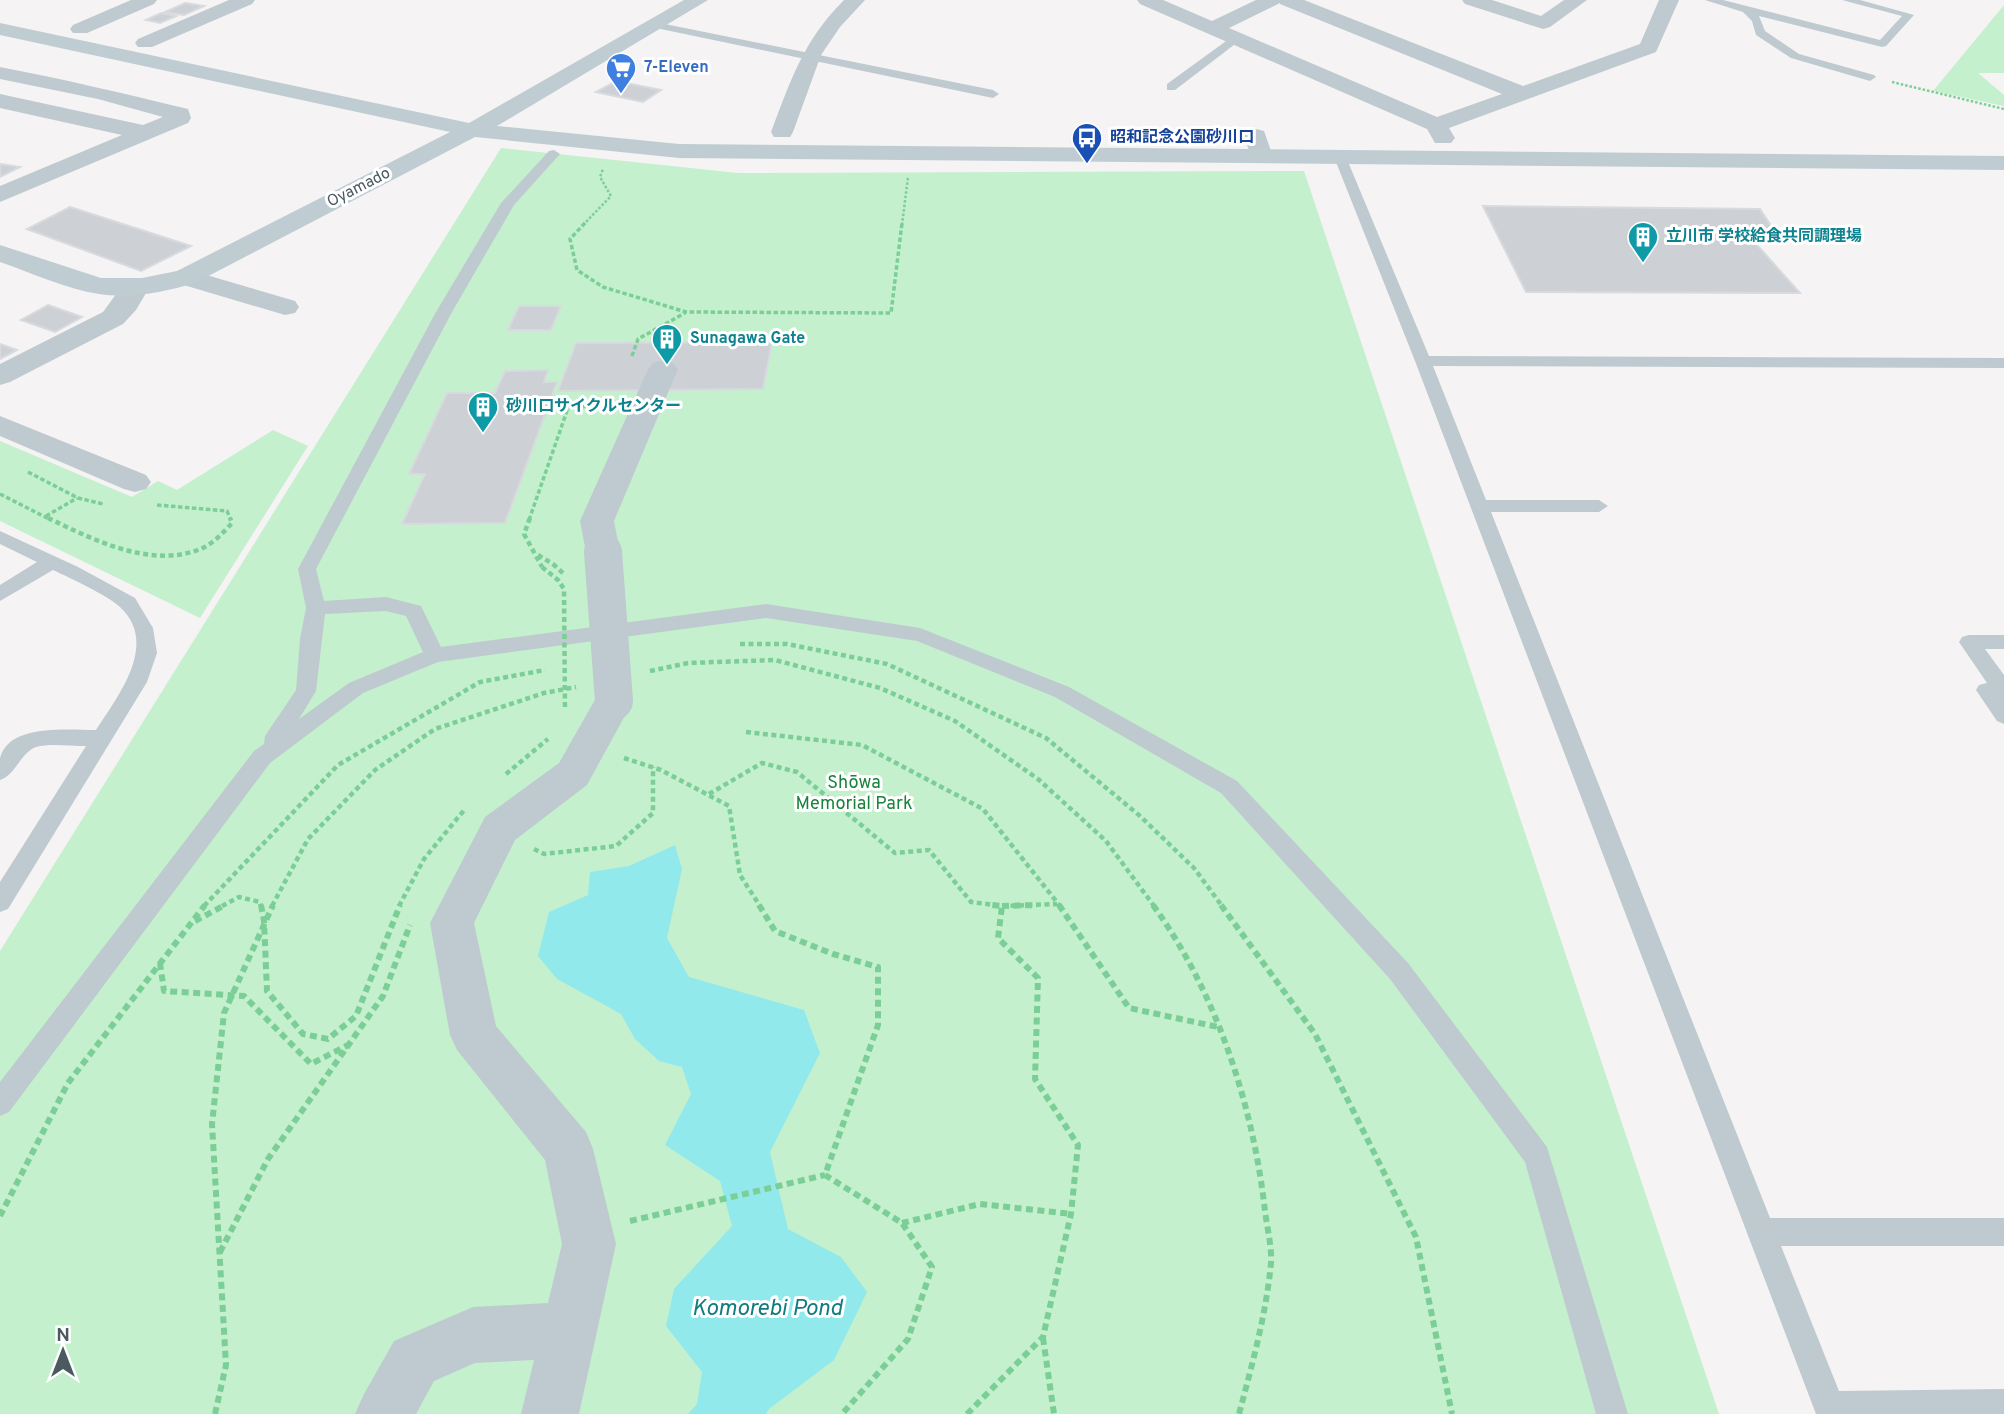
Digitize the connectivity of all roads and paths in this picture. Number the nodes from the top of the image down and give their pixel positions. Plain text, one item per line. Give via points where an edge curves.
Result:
1 (147, 0) edge
2 (245, 0) edge
3 (698, 0) edge
4 (855, 0) edge
5 (1147, 0) edge
6 (1287, 0) edge
7 (1472, 0) edge
8 (1577, 0) edge
9 (1669, 0) edge
10 (1710, 0) edge
11 (1847, 0) edge
12 (1262, 1) edge
13 (1746, 9) junction
14 (0, 12) edge
15 (655, 25) junction
16 (1213, 28) junction
17 (0, 29) edge
18 (80, 29) junction
19 (1237, 38) junction
20 (145, 43) junction
21 (811, 55) junction
22 (0, 73) edge
23 (1870, 77) joint
24 (347, 82) dead end
25 (1171, 87) dead end
26 (1520, 93) junction
27 (993, 94) dead end
28 (0, 101) edge
29 (2004, 109) edge
30 (503, 114) junction
31 (546, 117) dead end
32 (470, 118) junction
33 (691, 129) dead end
34 (782, 132) junction
35 (1440, 132) junction
36 (146, 134) junction
37 (2004, 142) edge
38 (614, 146) junction
39 (1259, 146) junction
40 (554, 154) dead end
41 (911, 155) junction
42 (1340, 157) junction
43 (2004, 163) edge
44 (0, 195) edge
45 (0, 253) edge
46 (187, 276) junction
47 (135, 288) junction
48 (285, 307) dead end
49 (686, 312) junction
50 (1423, 361) junction
51 (2004, 363) edge
52 (629, 365) dead end
53 (663, 369) dead end
54 (0, 376) edge
55 (615, 404) dead end
56 (0, 425) edge
57 (16, 466) dead end
58 (0, 494) edge
59 (142, 494) joint
60 (78, 498) junction
61 (104, 504) dead end
62 (1479, 506) junction
63 (1599, 506) dead end
64 (46, 516) junction
65 (0, 537) edge
66 (537, 554) junction
67 (52, 562) junction
68 (553, 564) dead end
69 (0, 594) edge
70 (316, 608) junction
71 (2004, 642) edge
72 (737, 644) dead end
73 (435, 655) junction
74 (571, 665) dead end
75 (611, 687) junction
76 (2004, 690) edge
77 (2004, 716) edge
78 (568, 726) junction
79 (746, 732) dead end
80 (102, 738) junction
81 (262, 757) junction
82 (653, 767) junction
83 (0, 772) edge
84 (498, 780) dead end
85 (708, 795) junction
86 (484, 817) junction
87 (0, 902) edge
88 (1058, 904) junction
89 (1002, 906) junction
90 (415, 912) dead end
91 (264, 921) junction
92 (191, 923) junction
93 (160, 963) junction
94 (231, 996) junction
95 (1218, 1027) junction
96 (349, 1044) junction
97 (0, 1103) edge
98 (825, 1175) junction
99 (1071, 1214) junction
100 (0, 1216) edge
101 (902, 1223) junction
102 (1761, 1231) junction
103 (2004, 1232) edge
104 (589, 1244) junction
105 (219, 1253) junction
106 (570, 1329) junction
107 (1043, 1337) junction
108 (2004, 1405) edge
109 (1830, 1410) edge
110 (215, 1414) edge
111 (384, 1414) edge
112 (550, 1414) edge
113 (842, 1414) edge
114 (967, 1414) edge
115 (1054, 1414) edge
116 (1239, 1414) edge
117 (1452, 1414) edge
118 (1612, 1414) edge

1 - 18 street
2 - 20 street
3 - 15 street, Oyamado
4 - 21 street via 832,23
5 - 16 street
6 - 26 street
7 - 8 street via 1543,23
9 - 26 street via 1649,48
10 - 13 lane
11 - 13 lane via 1909,15 1882,44
12 - 16 street
13 - 23 lane via 1757,20 1760,33 1796,56
14 - 18 street
15 - 21 lane
15 - 30 street, Oyamado
16 - 19 street
17 - 32 street
18 - 20 street
19 - 25 lane
19 - 35 street
20 - 24 street
21 - 27 lane
21 - 34 street
22 - 36 street via 180,114 178,121
23 - 29 path
26 - 35 street
28 - 36 street
30 - 31 street
30 - 32 street, Oyamado
32 - 38 street
32 - 46 street, Oyamado
33 - 34 street
34 - 39 street
35 - 37 street
35 - 39 street
36 - 44 street
38 - 41 street
38 - 49 path via 600,177 611,196 570,239 577,270 603,287
39 - 41 street
39 - 42 street
40 - 70 lane via 509,203 443,312 307,569
41 - 49 path via 891,313
42 - 43 street
42 - 50 lane
45 - 47 street, Oyamado via 97,286
46 - 47 street, Oyamado
46 - 48 street
47 - 54 street via 113,318
49 - 52 path via 638,339
50 - 51 lane
50 - 62 lane
53 - 75 street, bridge via 597,521
55 - 66 path via 568,408 524,534
56 - 59 street
57 - 60 path
58 - 64 path
59 - 64 path via 174,505 227,511 232,523 198,551 173,556 116,547
60 - 61 path
60 - 64 path
62 - 63 lane
62 - 102 lane
65 - 67 lane
66 - 68 path
66 - 78 path, bridge via 542,567 564,589
67 - 69 lane
67 - 80 lane via 128,603 143,628 146,653 140,677
70 - 73 lane via 386,604 414,611
70 - 81 lane via 306,691
71 - 76 lane via 1969,642
72 - 117 path via 787,644 887,664 1046,738 1194,868 1315,1034 1416,1237
73 - 81 lane via 356,688
73 - 118 lane via 766,611 920,635 1062,692 1228,787 1399,971 1537,1156
74 - 92 path via 480,682 338,765
75 - 78 street
75 - 91 path via 544,693 435,729 374,770 308,839
75 - 95 path via 688,663 775,660 880,688 955,721 1038,779 1106,841 1171,930
76 - 77 lane via 1986,690
78 - 82 path
78 - 84 path
78 - 86 street via 573,774
79 - 88 path via 862,745 983,809
80 - 83 lane via 32,739
80 - 87 lane
81 - 97 lane
82 - 85 path
82 - 86 path via 653,813 616,846 544,854
85 - 89 path via 762,763 797,772 895,853 929,850 971,902
85 - 98 path via 729,806 740,875 775,931 878,967 878,1025
86 - 91 path via 424,859 401,901 356,1016 328,1039 303,1034 267,991
86 - 104 street via 452,923 474,1035 568,1149
88 - 89 path
88 - 95 path via 1129,1008
89 - 99 path via 998,938 1038,978 1035,1079 1078,1145
90 - 96 path via 383,996
91 - 92 path via 260,902 239,897
91 - 94 path
92 - 93 path
93 - 94 path via 164,991
93 - 100 path via 68,1083
94 - 96 path via 244,996 311,1064
94 - 105 path via 224,1013 212,1124
95 - 116 path via 1237,1077 1262,1181 1271,1261 1259,1339
96 - 105 path via 268,1159
98 - 101 path
98 - 104 path via 638,1217
99 - 101 path via 980,1204
99 - 107 path
101 - 113 path via 932,1267 908,1339
102 - 103 lane
102 - 109 lane
104 - 106 street
105 - 110 path via 226,1365
106 - 111 street via 473,1335 414,1362
106 - 112 street
107 - 114 path
107 - 115 path
108 - 109 lane

